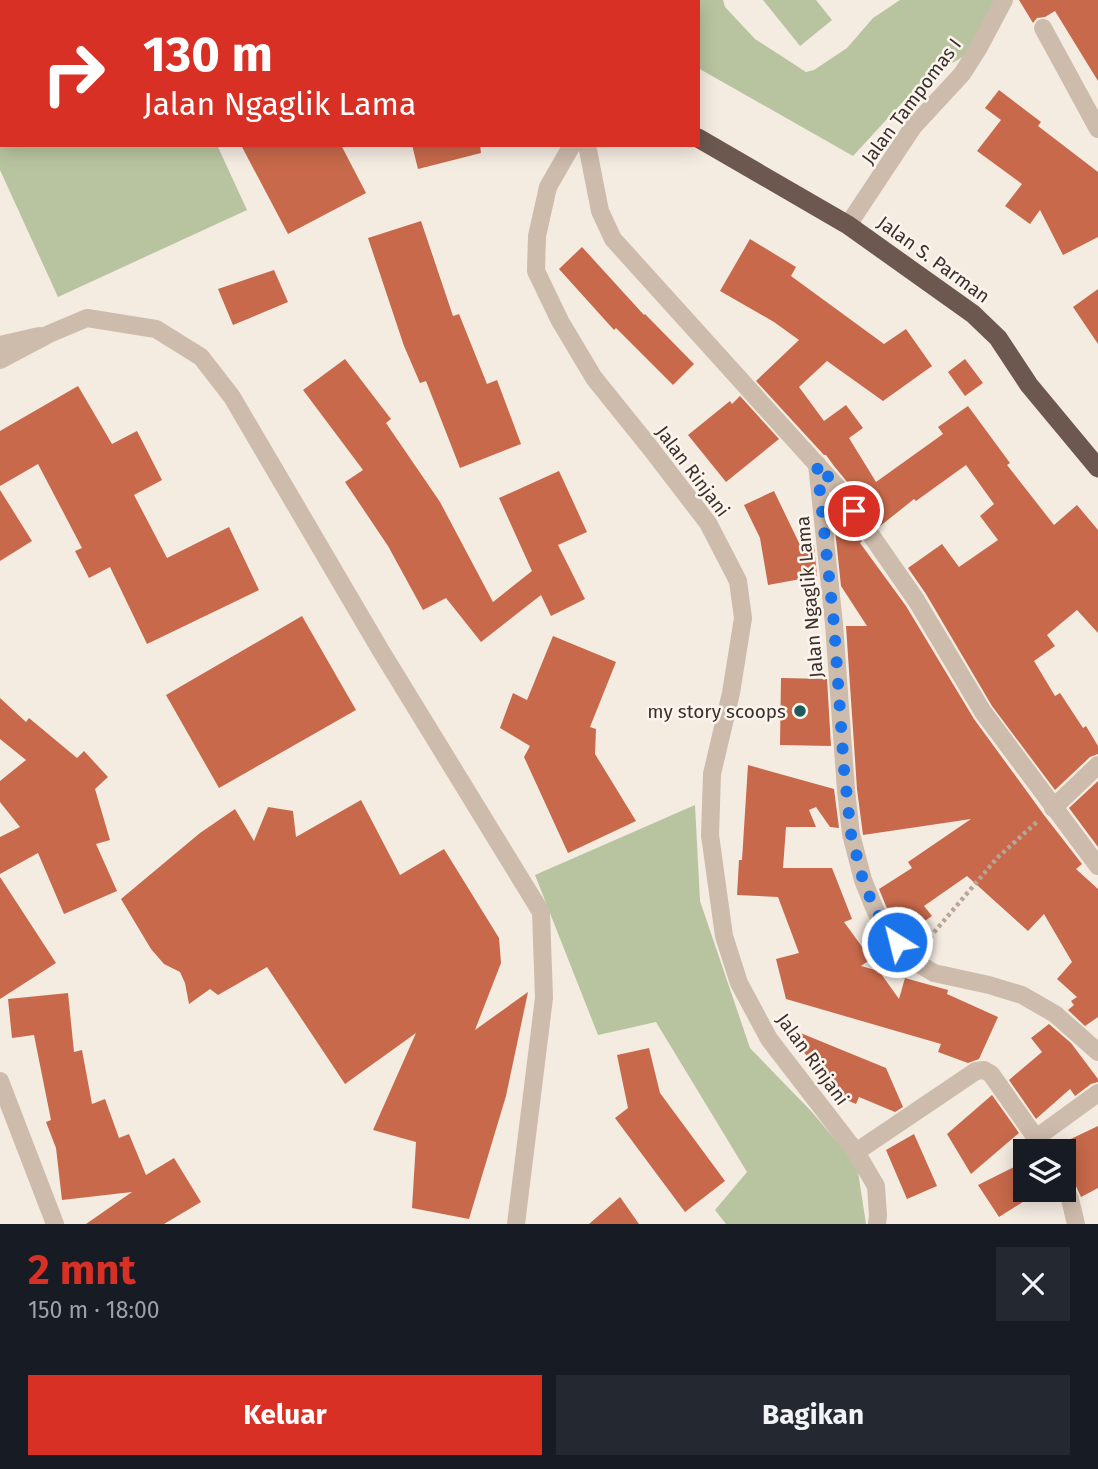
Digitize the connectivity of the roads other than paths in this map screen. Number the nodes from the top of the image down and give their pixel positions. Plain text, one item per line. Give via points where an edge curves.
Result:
1 (1004, 0) edge
2 (1043, 28) dead end
3 (1098, 129) edge
4 (700, 139) edge
5 (571, 147) edge
6 (587, 147) edge
7 (848, 225) junction
8 (49, 334) junction
9 (0, 345) edge
10 (0, 360) edge
11 (817, 464) junction
12 (1098, 468) edge
13 (1098, 765) edge
14 (1053, 808) junction
15 (1098, 866) edge
16 (1098, 1052) edge
17 (0, 1081) edge
18 (1098, 1093) edge
19 (1036, 1139) edge
20 (1047, 1139) edge
21 (856, 1152) junction
22 (1071, 1202) edge
23 (55, 1224) edge
24 (516, 1224) edge
25 (877, 1224) edge
26 (1076, 1224) edge

1 - 7 street, Jalan Tampomas I via 962,74 914,127
2 - 3 street
4 - 7 highway, Jalan S. Parman
5 - 21 street, Jalan Rinjani via 548,187 537,236 537,271 559,321 594,378 708,523 738,581 743,618 732,693 712,774 710,835 724,936 739,983 769,1039
6 - 11 street via 600,211 613,239
7 - 12 highway, Jalan S. Parman via 973,314 998,338 1029,385
8 - 9 street
8 - 10 street
8 - 24 street via 87,318 156,329 201,357 232,397 541,912 544,998
11 - 14 street via 893,566 983,712
11 - 16 street, Jalan Ngaglik Lama via 851,834 876,912 909,958 934,973 1022,995 1055,1014
13 - 14 street
14 - 15 street
17 - 23 street
18 - 20 street
19 - 21 street via 984,1070
21 - 25 street, Jalan Rinjani via 876,1186
22 - 26 street

